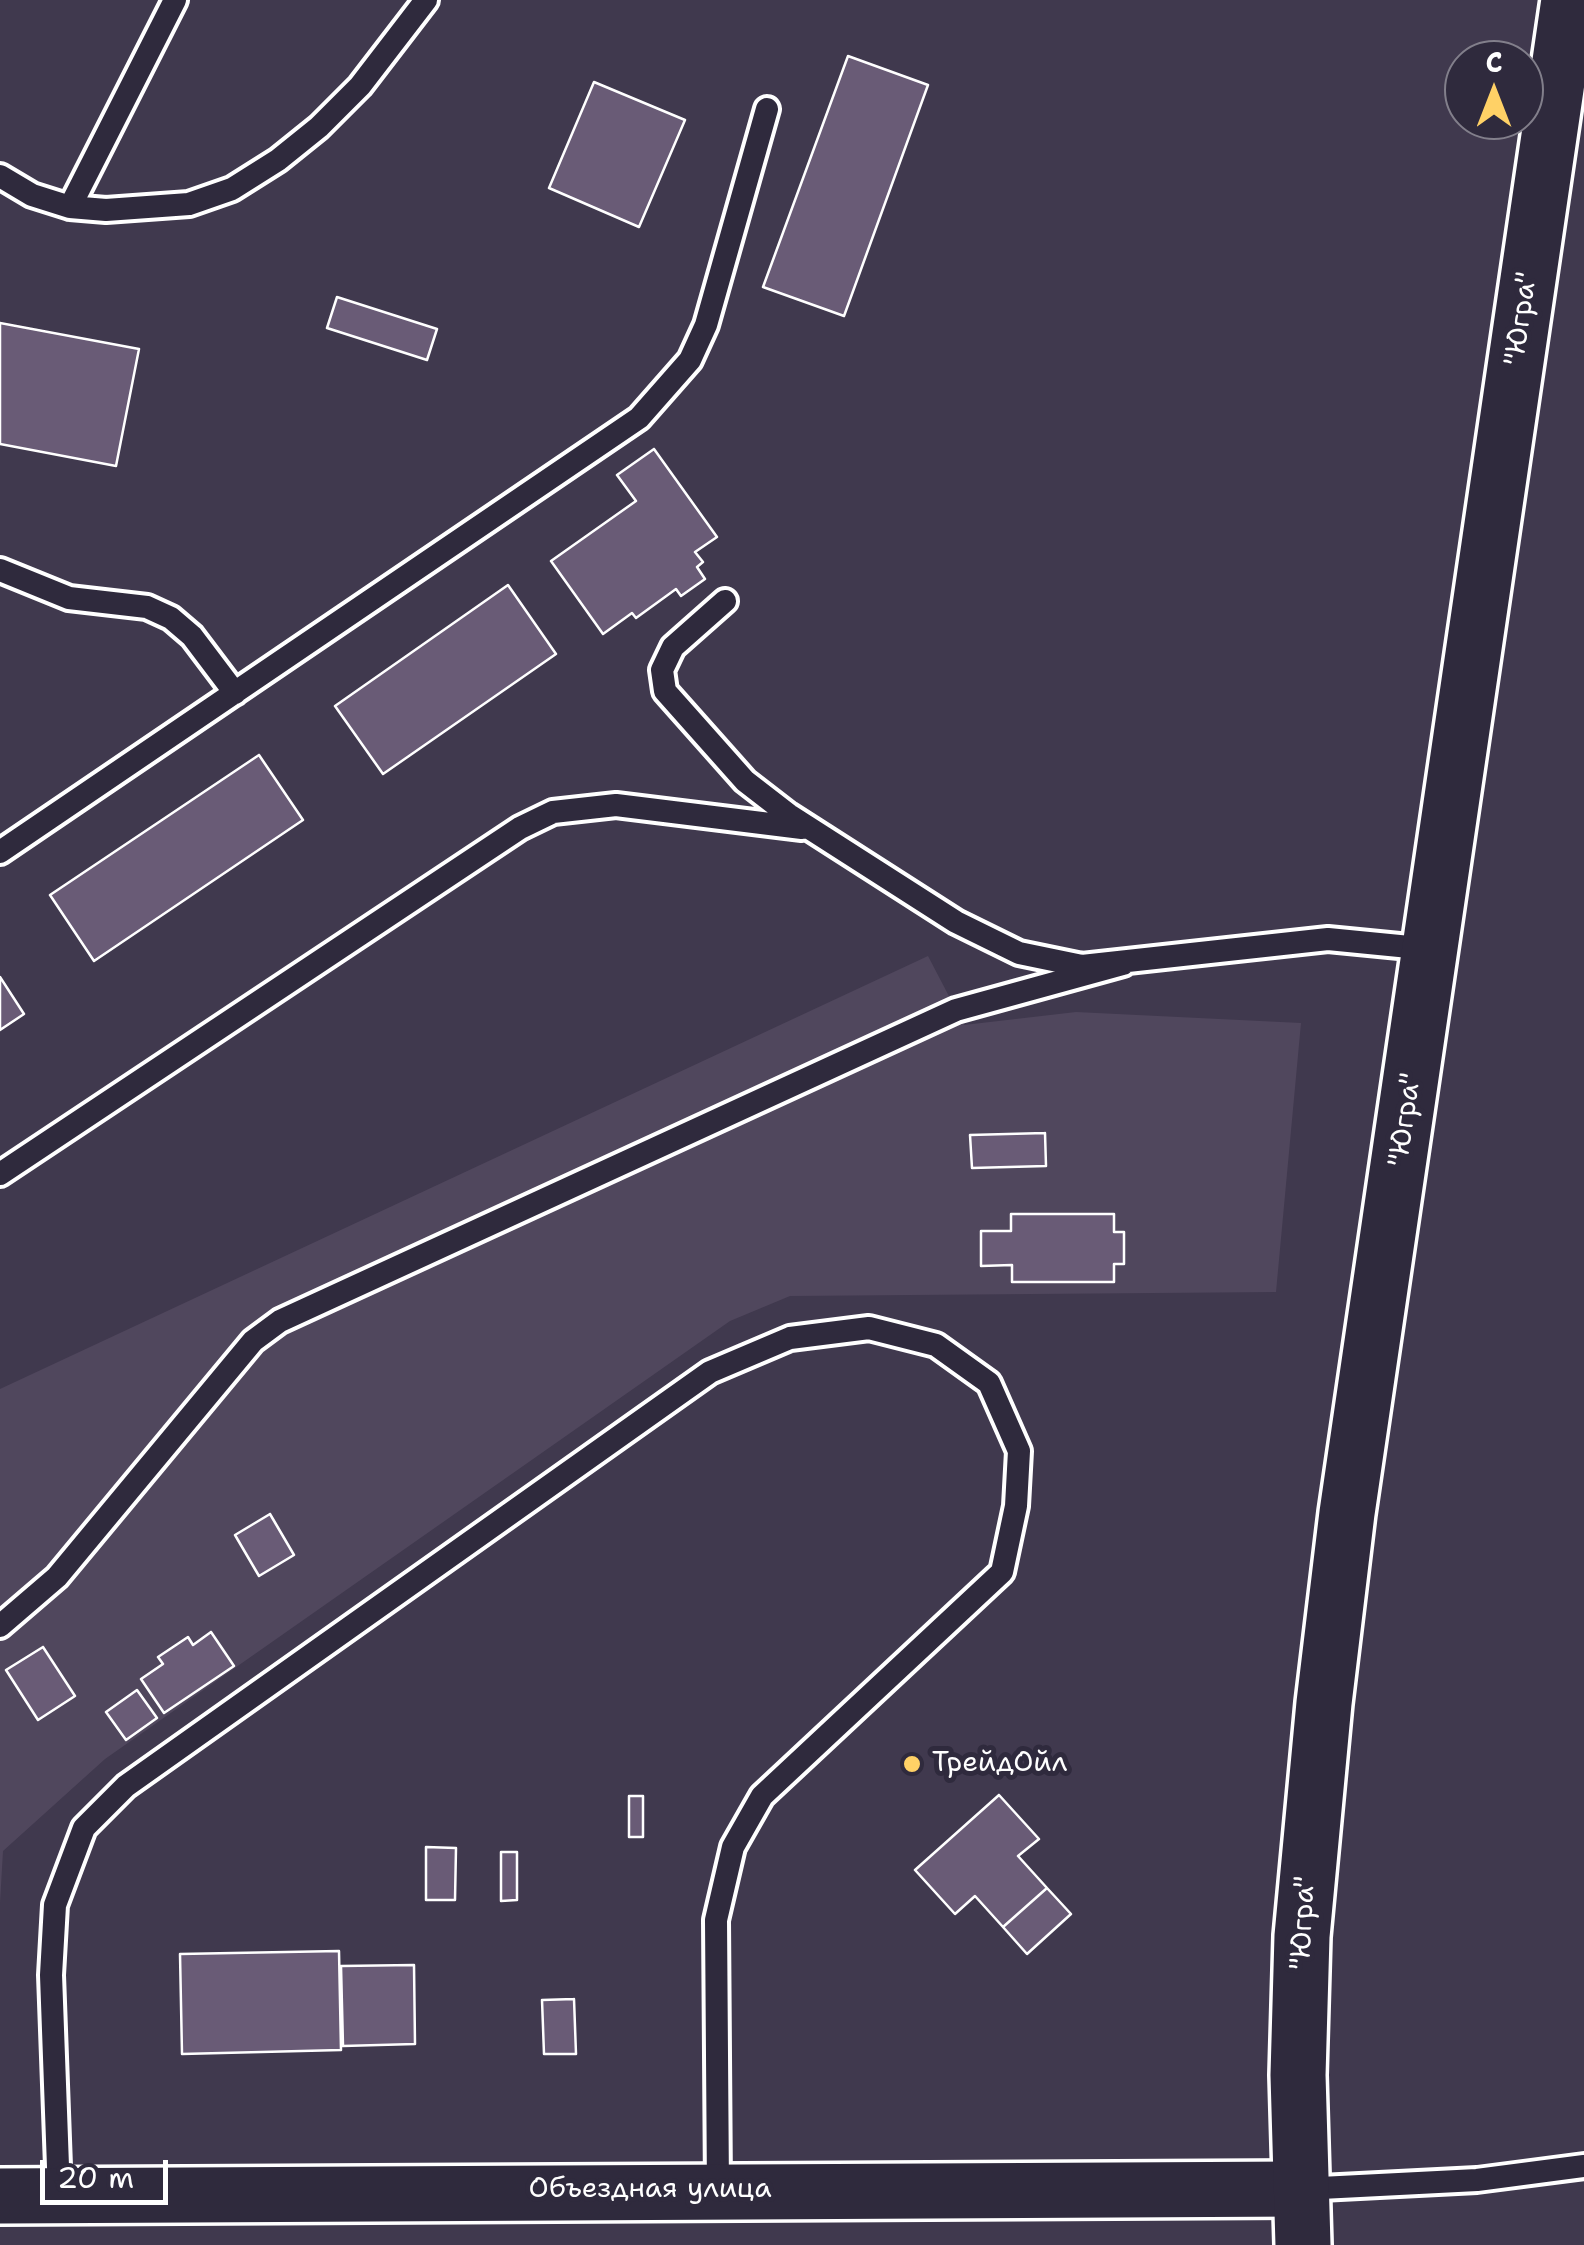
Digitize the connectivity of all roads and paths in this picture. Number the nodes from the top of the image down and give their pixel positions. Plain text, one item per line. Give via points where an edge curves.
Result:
1 (175, 0) edge
2 (426, 0) edge
3 (1569, 0) edge
4 (767, 109) dead end
5 (0, 176) edge
6 (70, 206) junction
7 (0, 570) edge
8 (725, 601) dead end
9 (236, 693) junction
10 (810, 829) junction
11 (0, 852) edge
12 (1430, 948) junction
13 (1122, 964) junction
14 (0, 1174) edge
15 (0, 1626) edge
16 (1584, 2166) edge
17 (1301, 2189) junction
18 (718, 2190) junction
19 (60, 2194) junction
20 (0, 2196) edge
21 (1304, 2245) edge

1 - 6 lane
2 - 6 lane via 319,127 232,189 148,210
3 - 12 main road, "Югра"
4 - 9 lane via 706,325 664,393 602,444
5 - 6 lane
7 - 9 lane via 70,598 147,607 171,618
8 - 10 lane via 673,647 662,670 664,690 744,781
9 - 11 lane
10 - 13 lane via 956,922 1019,953 1069,965
10 - 14 lane via 616,805 552,812
12 - 13 lane via 1328,940
12 - 17 main road, "Югра" via 1346,1514 1310,1820 1298,2076
13 - 15 lane via 956,1010 280,1321 252,1340 57,1576
16 - 17 lane via 1477,2180
17 - 18 main road, Объездная улица
17 - 21 main road, "Югра"
18 - 19 main road, Объездная улица
18 - 19 lane via 716,1920 733,1847 762,1796 1002,1572 1016,1506 1019,1451 989,1383 936,1345 868,1328 790,1338 710,1372 126,1786 84,1828 55,1905 51,1975
19 - 20 main road, Объездная улица

